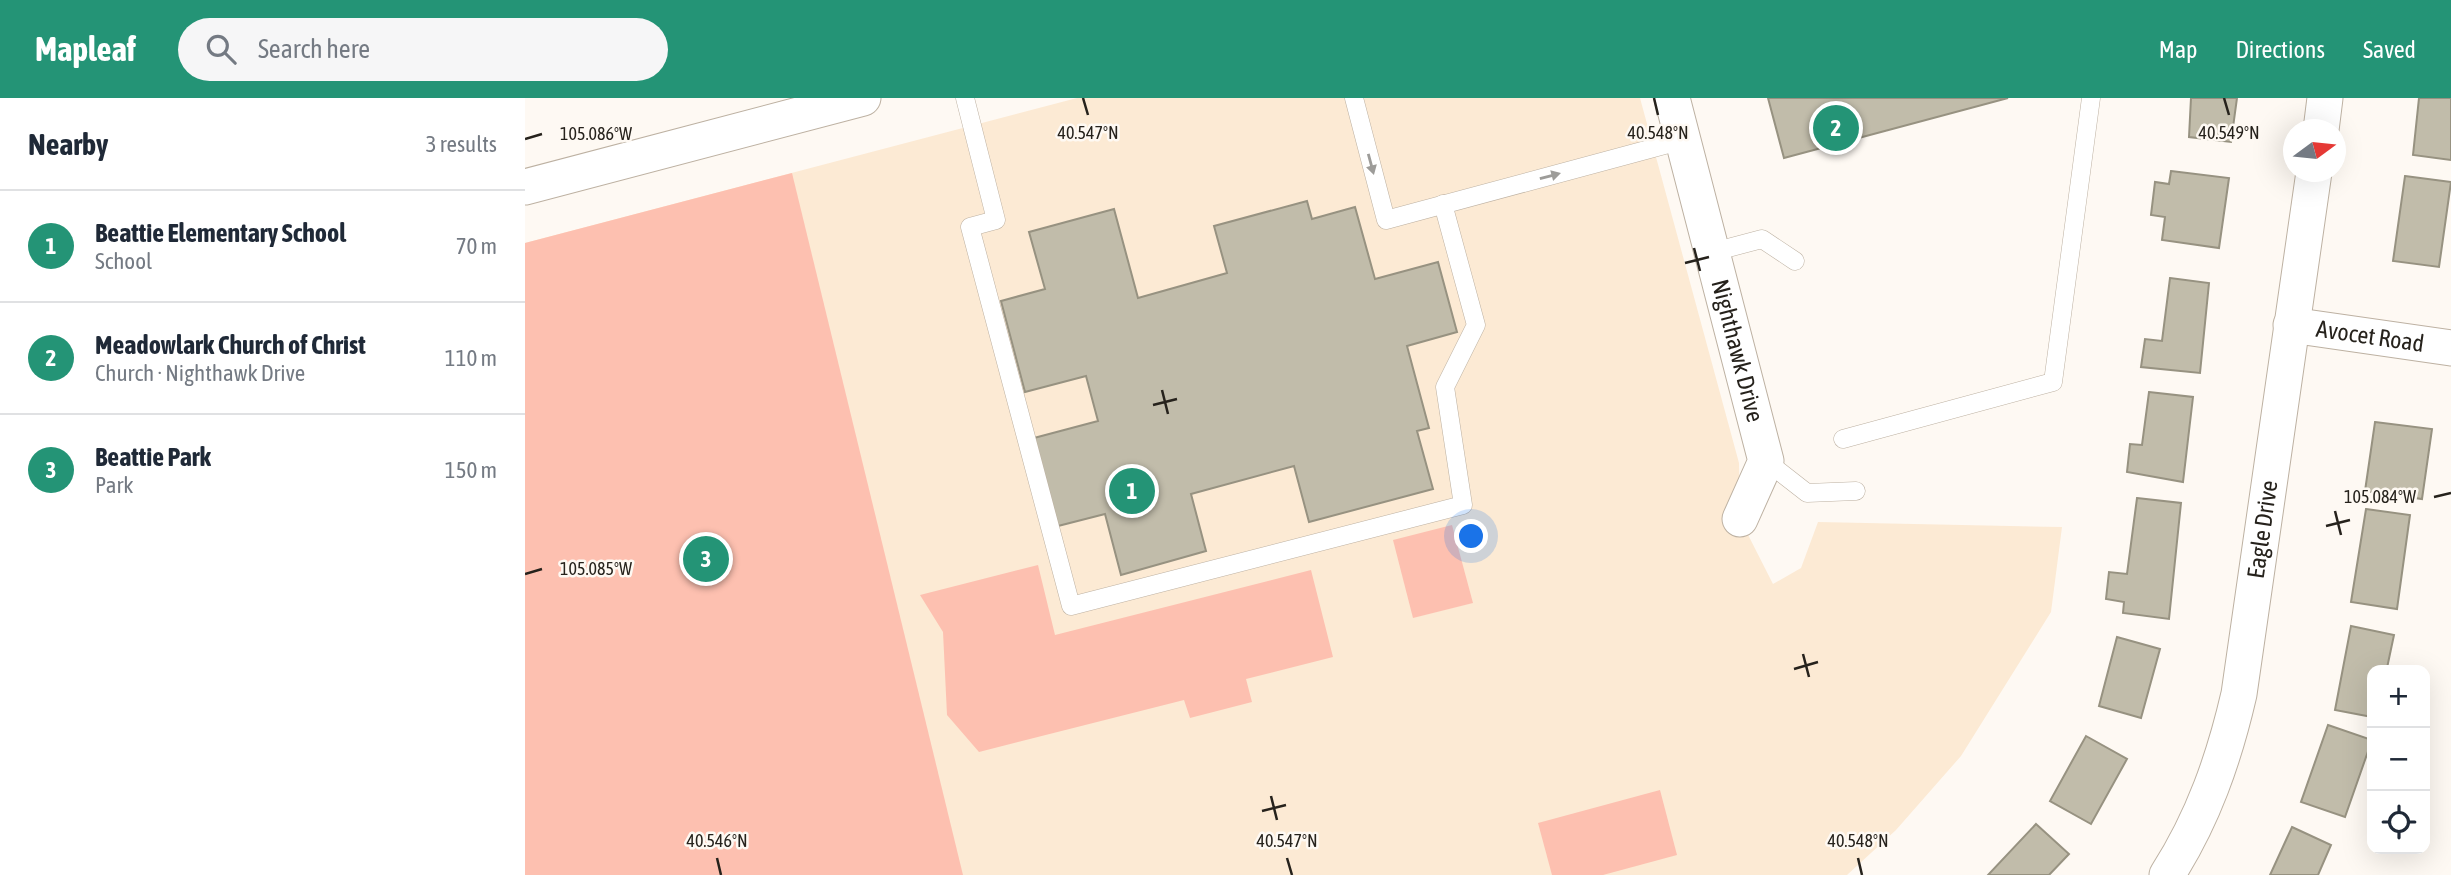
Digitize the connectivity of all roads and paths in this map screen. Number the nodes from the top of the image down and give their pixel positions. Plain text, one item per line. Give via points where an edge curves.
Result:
1 (863, 98) edge
2 (965, 98) edge
3 (1354, 98) edge
4 (1672, 98) edge
5 (2091, 98) edge
6 (2325, 98) edge
7 (2322, 119) edge
8 (1683, 140) junction
9 (2312, 182) edge
10 (525, 187) edge
11 (1443, 204) junction
12 (1713, 252) junction
13 (1795, 261) dead end
14 (2291, 325) junction
15 (2451, 348) edge
16 (1843, 439) dead end
17 (1766, 461) junction
18 (1856, 491) dead end
19 (1740, 519) dead end
20 (2167, 875) edge

1 - 10 street
2 - 11 lane via 996,219 970,227 1071,606 1464,505 1445,387 1476,325
3 -> 11 lane via 1386,220
4 - 8 street, Nighthawk Drive
5 - 16 lane via 2053,382
6 - 7 street
11 -> 8 lane
8 - 12 street, Nighthawk Drive
9 - 14 street, Eagle Drive
12 - 13 lane via 1762,239
12 - 17 street, Nighthawk Drive
14 - 15 street, Avocet Road
14 - 20 street, Eagle Drive via 2239,694 2209,797
17 - 18 lane via 1807,493
17 - 19 street

